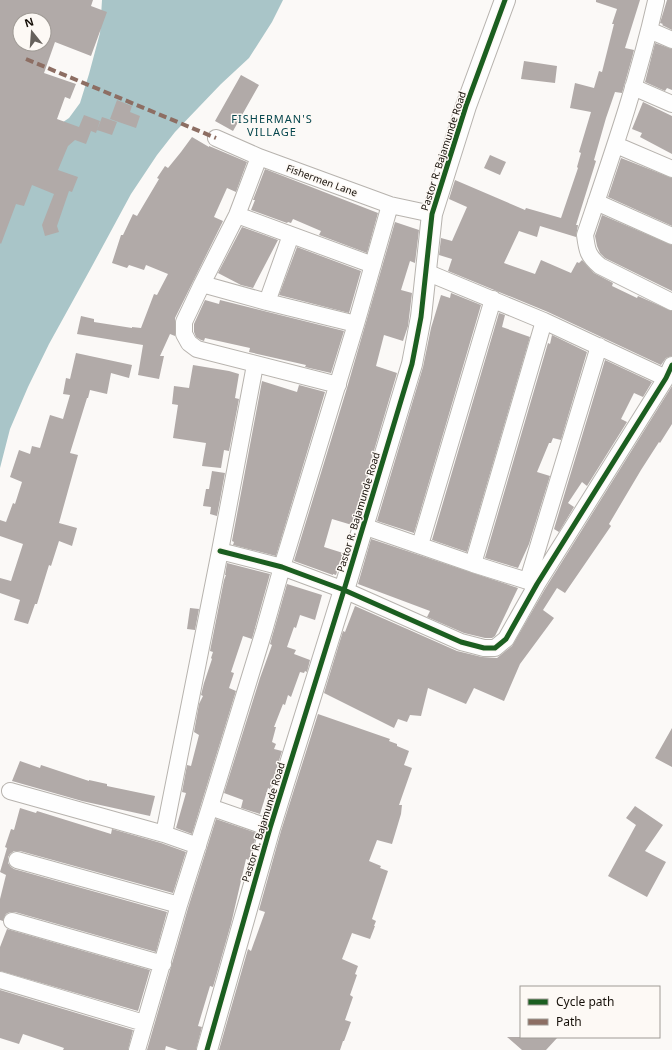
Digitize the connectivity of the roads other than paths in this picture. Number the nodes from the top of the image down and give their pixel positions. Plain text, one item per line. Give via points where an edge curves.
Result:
1 (506, 0) edge
2 (656, 1) edge
3 (650, 30) junction
4 (672, 40) edge
5 (633, 87) junction
6 (672, 104) edge
7 (216, 138) dead end
8 (616, 145) junction
9 (259, 157) junction
10 (672, 169) edge
11 (596, 202) junction
12 (390, 205) junction
13 (432, 214) junction
14 (237, 215) junction
15 (291, 235) junction
16 (672, 236) edge
17 (373, 265) junction
18 (426, 272) junction
19 (202, 284) junction
20 (493, 299) junction
21 (267, 302) junction
22 (672, 302) edge
23 (544, 321) junction
24 (356, 324) junction
25 (599, 346) junction
26 (255, 365) junction
27 (669, 372) edge
28 (338, 385) junction
29 (363, 526) junction
30 (420, 545) junction
31 (220, 551) junction
32 (473, 564) junction
33 (282, 567) junction
34 (533, 582) junction
35 (344, 590) junction
36 (10, 791) dead end
37 (210, 807) junction
38 (270, 828) junction
39 (164, 834) junction
40 (198, 846) junction
41 (17, 860) dead end
42 (179, 905) junction
43 (12, 921) dead end
44 (163, 964) junction
45 (0, 980) edge
46 (144, 1023) junction
47 (137, 1050) edge
48 (207, 1050) edge

1 - 13 street, Pastor R. Bajamunde Road via 466,106
2 - 3 street
3 - 4 street
3 - 5 street
5 - 6 street
5 - 8 street
7 - 9 street, Fishermen Lane
8 - 10 street
8 - 11 street
9 - 12 street, Fishermen Lane
9 - 14 street
11 - 16 street
11 - 22 street via 585,236 591,259
12 - 13 street, Fishermen Lane
12 - 17 street
13 - 18 street, Pastor R. Bajamunde Road
14 - 15 street
14 - 19 street
15 - 17 street
15 - 21 street
17 - 24 street
18 - 20 street
18 - 29 street, Pastor R. Bajamunde Road via 422,317 412,364
19 - 21 street
19 - 26 street via 184,322 184,334 189,343 197,349
20 - 23 street
20 - 30 street
21 - 24 street
23 - 25 street
23 - 32 street
24 - 28 street
25 - 27 street
25 - 34 street
26 - 28 street
26 - 31 street
27 - 34 street
28 - 33 street
29 - 30 street
29 - 35 street, Pastor R. Bajamunde Road
30 - 32 street
31 - 33 street
31 - 39 street
32 - 34 street
33 - 35 street
33 - 37 street
34 - 35 street via 506,639 495,648 461,642
35 - 38 street, Pastor R. Bajamunde Road
36 - 39 street
37 - 38 street
37 - 40 street
38 - 48 street, Pastor R. Bajamunde Road
39 - 40 street
40 - 42 street
41 - 42 street
42 - 44 street
43 - 44 street
44 - 46 street
45 - 46 street
46 - 47 street

